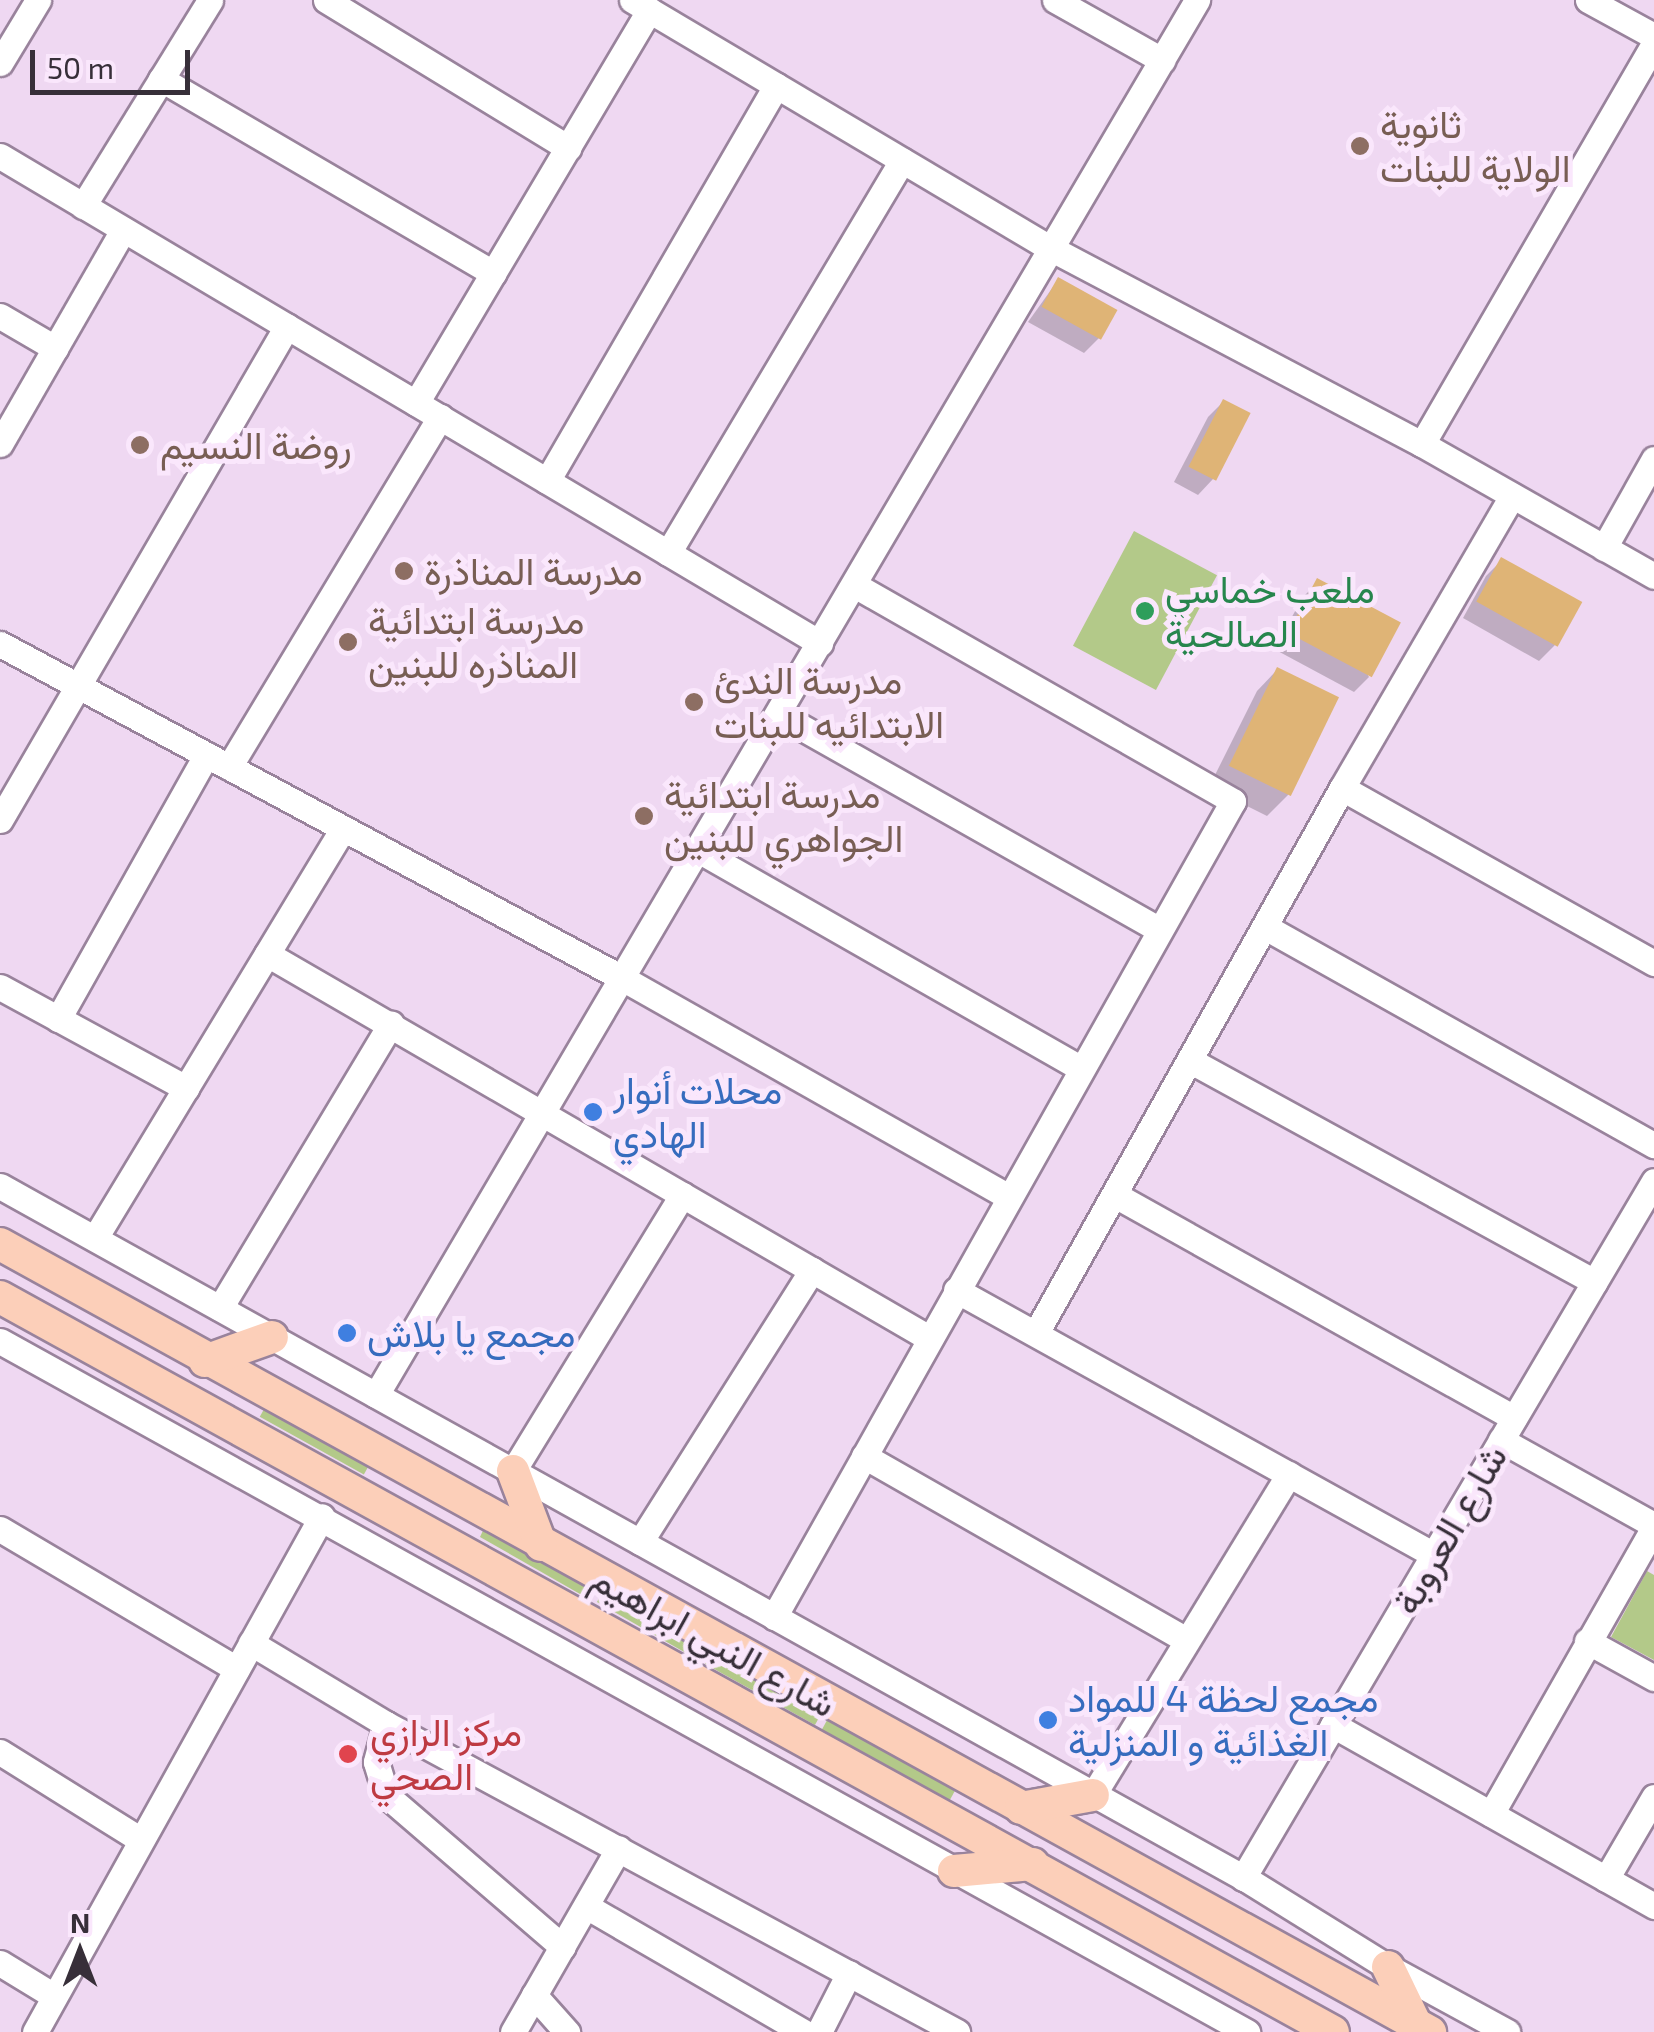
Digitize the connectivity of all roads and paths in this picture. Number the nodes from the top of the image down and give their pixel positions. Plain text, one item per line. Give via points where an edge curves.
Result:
1 (38, 0) edge
2 (210, 0) edge
3 (326, 0) edge
4 (1055, 0) edge
5 (1197, 0) edge
6 (1588, 0) edge
7 (640, 5) edge
8 (1620, 8) edge
9 (1654, 39) edge
10 (1162, 60) junction
11 (0, 63) edge
12 (161, 79) junction
13 (776, 86) junction
14 (568, 148) junction
15 (0, 156) edge
16 (902, 162) junction
17 (84, 206) junction
18 (123, 230) junction
19 (1050, 248) junction
20 (493, 273) junction
21 (0, 316) edge
22 (286, 326) junction
23 (56, 348) junction
24 (416, 404) junction
25 (440, 417) junction
26 (0, 444) edge
27 (1422, 444) junction
28 (1654, 459) edge
29 (547, 482) junction
30 (1512, 496) junction
31 (1604, 548) junction
32 (668, 553) junction
33 (1654, 576) edge
34 (855, 585) junction
35 (820, 643) junction
36 (0, 644) edge
37 (79, 686) junction
38 (778, 714) junction
39 (218, 761) junction
40 (1342, 788) junction
41 (0, 820) edge
42 (343, 828) junction
43 (698, 850) junction
44 (1266, 928) junction
45 (1158, 929) junction
46 (267, 954) junction
47 (1654, 963) edge
48 (622, 978) junction
49 (0, 987) edge
50 (58, 1018) junction
51 (392, 1023) junction
52 (1191, 1060) junction
53 (1080, 1068) junction
54 (186, 1088) junction
55 (541, 1113) junction
56 (1654, 1145) edge
57 (1654, 1181) edge
58 (0, 1186) edge
59 (682, 1194) junction
60 (1115, 1194) junction
61 (1008, 1196) junction
62 (0, 1235) edge
63 (95, 1238) junction
64 (0, 1244) edge
65 (812, 1270) junction
66 (1594, 1282) junction
67 (956, 1290) junction
68 (88, 1295) junction
69 (0, 1300) edge
70 (220, 1308) junction
71 (1036, 1333) junction
72 (272, 1337) junction
73 (929, 1338) junction
74 (0, 1341) edge
75 (205, 1361) junction
76 (376, 1395) junction
77 (1508, 1429) junction
78 (864, 1456) junction
79 (513, 1472) junction
80 (1288, 1474) junction
81 (322, 1516) junction
82 (1654, 1526) edge
83 (0, 1530) edge
84 (640, 1542) junction
85 (542, 1545) junction
86 (1434, 1554) junction
87 (774, 1616) junction
88 (1186, 1640) junction
89 (1588, 1641) junction
90 (251, 1643) junction
91 (237, 1668) junction
92 (1654, 1678) edge
93 (386, 1724) junction
94 (1334, 1725) junction
95 (0, 1752) edge
96 (1094, 1795) junction
97 (1654, 1798) edge
98 (1021, 1808) junction
99 (1491, 1814) junction
100 (142, 1840) junction
101 (618, 1848) junction
102 (1033, 1864) junction
103 (1125, 1865) junction
104 (954, 1870) junction
105 (1243, 1878) junction
106 (1606, 1879) junction
107 (1166, 1887) junction
108 (1099, 1901) junction
109 (586, 1906) junction
110 (1654, 1906) edge
111 (1145, 1926) junction
112 (563, 1946) junction
113 (0, 1963) edge
114 (1388, 1967) junction
115 (849, 1973) junction
116 (534, 1995) junction
117 (54, 1996) junction
118 (1423, 2028) edge
119 (36, 2032) edge
120 (513, 2032) edge
121 (568, 2032) edge
122 (803, 2032) edge
123 (819, 2032) edge
124 (957, 2032) edge
125 (1247, 2032) edge
126 (1333, 2032) edge
127 (1507, 2032) edge

1 - 11 street
2 - 12 street
3 - 14 street
4 - 10 street
5 - 10 street
6 - 8 street
7 - 13 street
7 - 14 street
8 - 9 street
9 - 27 street
10 - 19 street
12 - 17 street
12 - 20 street
13 - 16 street
13 - 29 street
14 - 20 street
15 - 17 street
16 - 19 street
16 - 32 street
17 - 18 street
18 - 22 street
18 - 23 street
19 - 27 street
19 - 34 street
20 - 24 street
21 - 23 street
22 - 24 street
22 - 37 street
23 - 26 street
24 - 25 street
25 - 29 street
25 - 39 street
27 - 30 street
28 - 31 street
29 - 32 street
30 - 31 street
30 - 40 street
31 - 33 street
32 - 35 street
34 - 35 street
34 - 45 street via 1233,801
35 - 38 street
36 - 37 street
37 - 39 street
37 - 41 street
38 - 43 street
38 - 45 street
39 - 42 street
39 - 50 street
40 - 44 street
40 - 47 street
42 - 46 street
42 - 48 street
43 - 48 street
43 - 53 street
44 - 52 street
44 - 56 street
45 - 53 street
46 - 51 street
46 - 54 street
48 - 55 street
48 - 61 street
49 - 50 street
50 - 54 street
51 - 55 street
51 - 70 street
52 - 60 street
52 - 66 street
53 - 61 street
54 - 63 street
55 - 59 street
55 - 76 street
57 - 66 street, شارع العروبة
58 - 63 street
59 - 65 street
59 - 79 street
60 - 71 street
60 - 77 street
61 - 67 street
62 - 68 main road
63 - 70 street
64 - 68 main road, شارع النبي ابراهيم
65 - 73 street
65 - 84 street
66 - 77 street, شارع العروبة
67 - 71 street
67 - 73 street
68 - 75 main road, شارع النبي ابراهيم
69 - 102 main road, شارع النبي ابراهيم
70 - 72 street
71 - 80 street
72 - 75 main road
72 - 76 street
73 - 78 street
74 - 81 street
75 - 85 main road, شارع النبي ابراهيم
76 - 79 street
77 - 82 street
77 - 86 street, شارع العروبة
78 - 87 street
78 - 88 street
79 - 84 street
79 - 85 main road
80 - 86 street
80 - 88 street
81 - 90 street
81 - 104 street
82 - 89 street
83 - 91 street
84 - 87 street
85 - 98 main road, شارع النبي ابراهيم
86 - 94 street, شارع العروبة
87 - 96 street
88 - 96 street
89 - 92 street
89 - 99 street
90 - 91 street
90 - 93 street
91 - 100 street
93 - 101 street
93 - 112 street via 376,1762 386,1795
94 - 99 street
94 - 105 street, شارع العروبة
95 - 100 street
96 - 98 main road
96 - 105 street
97 - 106 street
98 - 103 main road, شارع النبي ابراهيم
99 - 106 street
100 - 117 street
101 - 109 street
101 - 115 street
102 - 104 main road
102 - 108 main road, شارع النبي ابراهيم
103 - 107 main road, شارع النبي ابراهيم
103 - 108 main road
104 - 125 street
105 - 114 street
106 - 110 street
107 - 111 main road
107 - 118 main road, شارع النبي ابراهيم
108 - 111 main road, شارع النبي ابراهيم
109 - 112 street
109 - 122 street
111 - 126 main road, شارع النبي ابراهيم
112 - 116 street
113 - 117 street
114 - 118 main road
114 - 127 street
115 - 123 street
115 - 124 street
116 - 120 street
116 - 121 street
117 - 119 street

